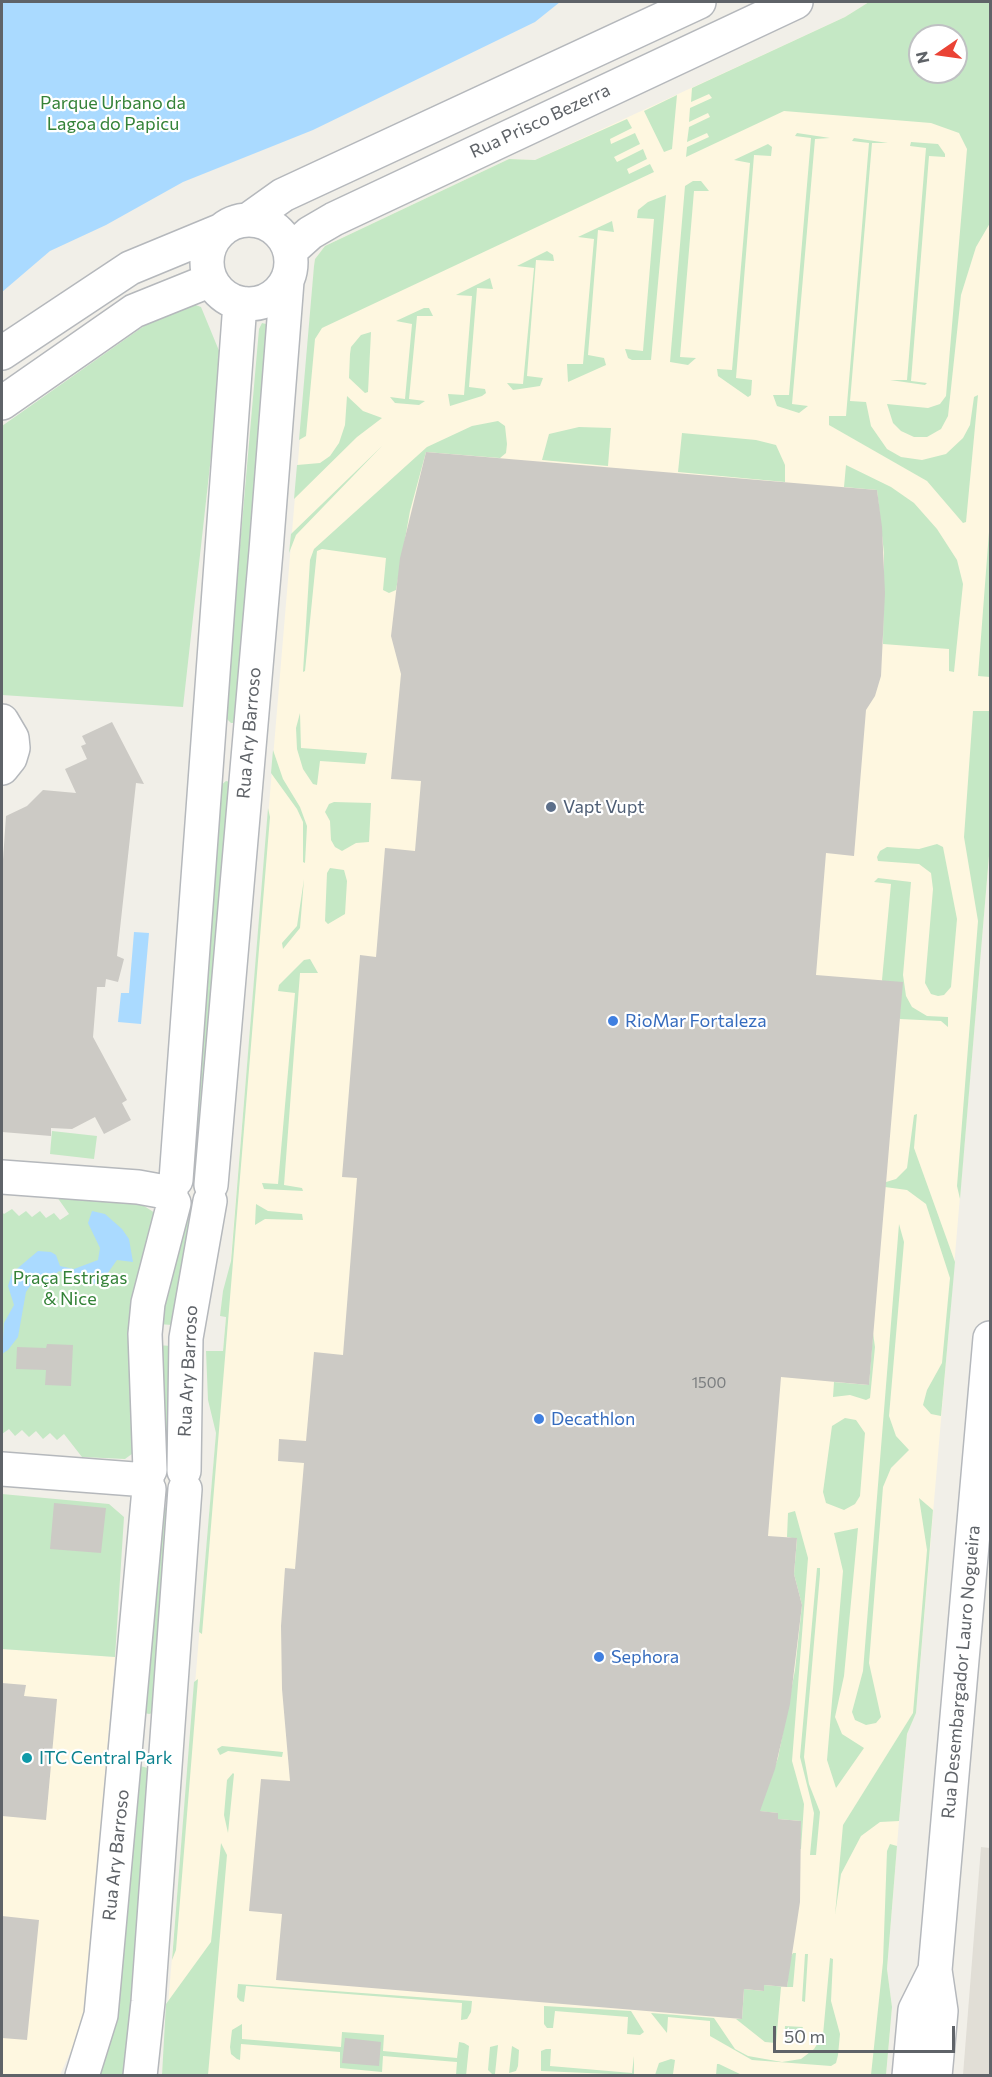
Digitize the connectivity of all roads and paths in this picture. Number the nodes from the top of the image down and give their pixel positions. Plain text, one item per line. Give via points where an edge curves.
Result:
1 (699, 2) edge
2 (796, 2) edge
3 (235, 225) junction
4 (288, 266) junction
5 (211, 280) junction
6 (240, 303) junction
7 (2, 353) edge
8 (2, 403) edge
9 (2, 721) edge
10 (210, 746) junction
11 (246, 754) junction
12 (2, 768) edge
13 (2, 1177) edge
14 (174, 1192) junction
15 (210, 1193) junction
16 (990, 1338) edge
17 (986, 1431) edge
18 (985, 1466) edge
19 (2, 1469) edge
20 (148, 1480) junction
21 (184, 1480) junction
22 (129, 1733) junction
23 (169, 1737) junction
24 (935, 1970) junction
25 (82, 2076) edge
26 (140, 2076) edge
27 (909, 2076) edge
28 (935, 2076) edge

1 - 3 street via 283,195
2 - 4 street, Rua Prisco Bezerra via 334,219 310,233
3 - 4 street via 262,222 274,228 284,238
3 - 5 street via 211,244 207,262
3 - 7 street via 130,268
4 - 6 street via 267,300
4 - 11 street, Rua Ary Barroso
5 - 6 street via 223,295
5 - 8 street via 134,311
6 - 10 street, Rua Ary Barroso
9 - 12 street via 13,748
10 - 11 street
10 - 14 street, Rua Ary Barroso
11 - 15 street, Rua Ary Barroso
13 - 14 street
14 - 15 street via 181,1175 195,1172 207,1179
14 - 20 street, Rua Ary Barroso via 148,1303 145,1334
15 - 21 street, Rua Ary Barroso via 188,1321
16 - 17 street, Rua Desembargador Lauro Nogueira
17 - 18 street, Rua Desembargador Lauro Nogueira
18 - 24 street, Rua Desembargador Lauro Nogueira
19 - 20 street
20 - 21 street via 153,1495 167,1501 181,1495
20 - 22 street, Rua Ary Barroso
21 - 23 street, Rua Ary Barroso
22 - 23 street
22 - 25 street, Rua Ary Barroso via 101,2015
23 - 26 street, Rua Ary Barroso
24 - 27 street, Rua Desembargador Lauro Nogueira via 915,2010
24 - 28 street, Rua Desembargador Lauro Nogueira via 941,2011

